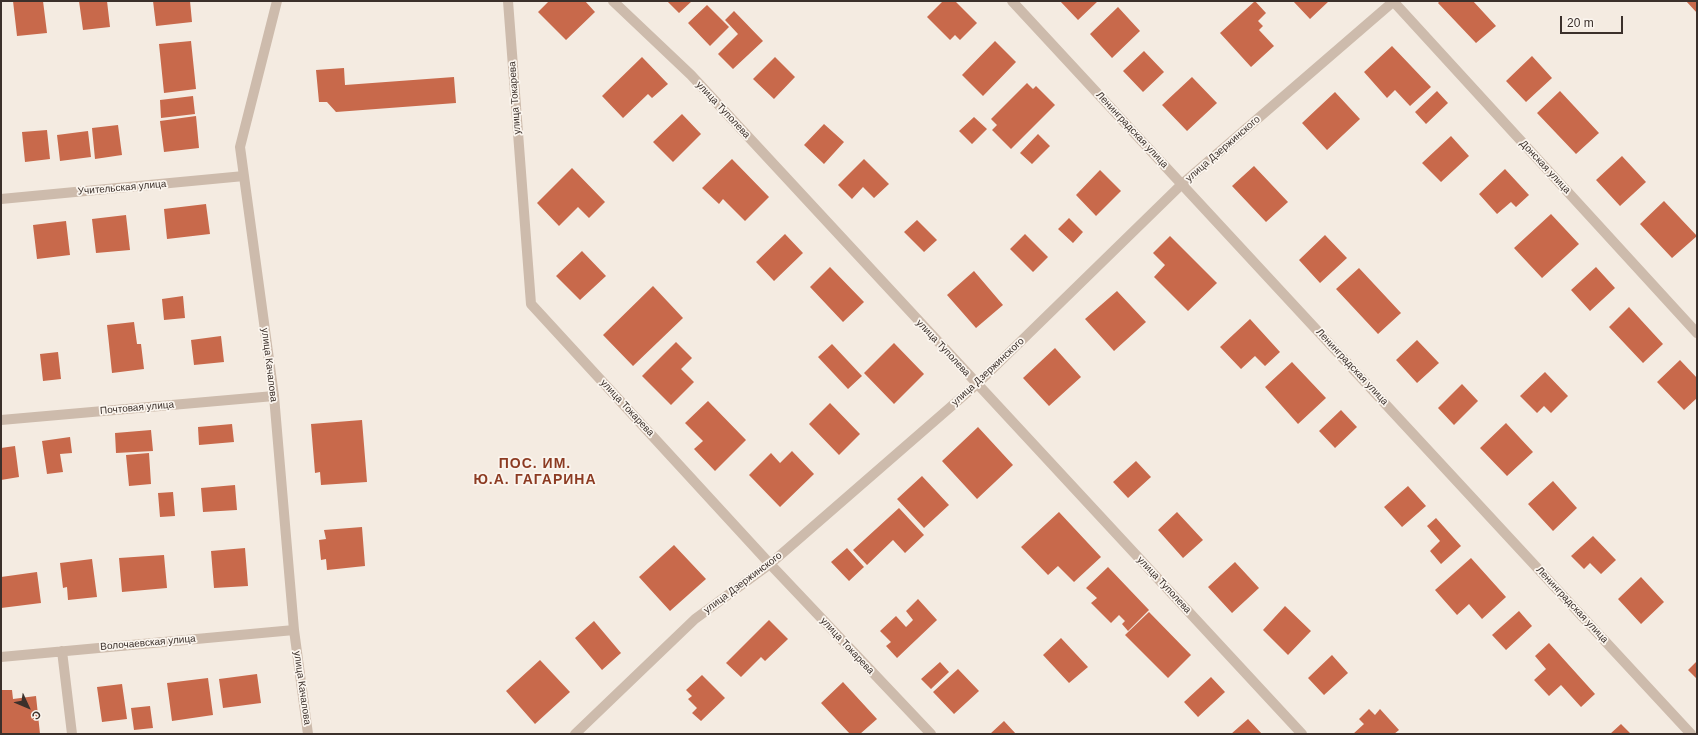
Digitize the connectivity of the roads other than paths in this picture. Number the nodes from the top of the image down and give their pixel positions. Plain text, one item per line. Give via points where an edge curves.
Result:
1 (277, 1) edge
2 (508, 1) edge
3 (613, 1) edge
4 (1012, 1) edge
5 (1393, 1) edge
6 (244, 176) junction
7 (1182, 184) junction
8 (1, 199) edge
9 (1697, 333) edge
10 (977, 384) junction
11 (274, 396) junction
12 (1, 420) edge
13 (770, 564) junction
14 (294, 630) junction
15 (62, 651) junction
16 (1, 657) edge
17 (72, 734) edge
18 (308, 734) edge
19 (575, 734) edge
20 (931, 734) edge
21 (1302, 734) edge
22 (1692, 734) edge

1 - 6 street, улица Качалова via 240,147
2 - 13 street, улица Токарева via 531,304
3 - 10 street, улица Туполева via 691,75
4 - 7 street, Ленинградская улица
5 - 7 street, улица Дзержинского
5 - 9 street, Донская улица
6 - 8 street, Учительская улица
6 - 11 street, улица Качалова
7 - 10 street, улица Дзержинского
7 - 22 street, Ленинградская улица
10 - 13 street, улица Дзержинского
10 - 21 street, улица Туполева
11 - 12 street, Почтовая улица
11 - 14 street, улица Качалова
13 - 19 street, улица Дзержинского via 694,619
13 - 20 street, улица Токарева
14 - 15 street, Волочаевская улица
14 - 18 street, улица Качалова
15 - 16 street, Волочаевская улица
15 - 17 street

